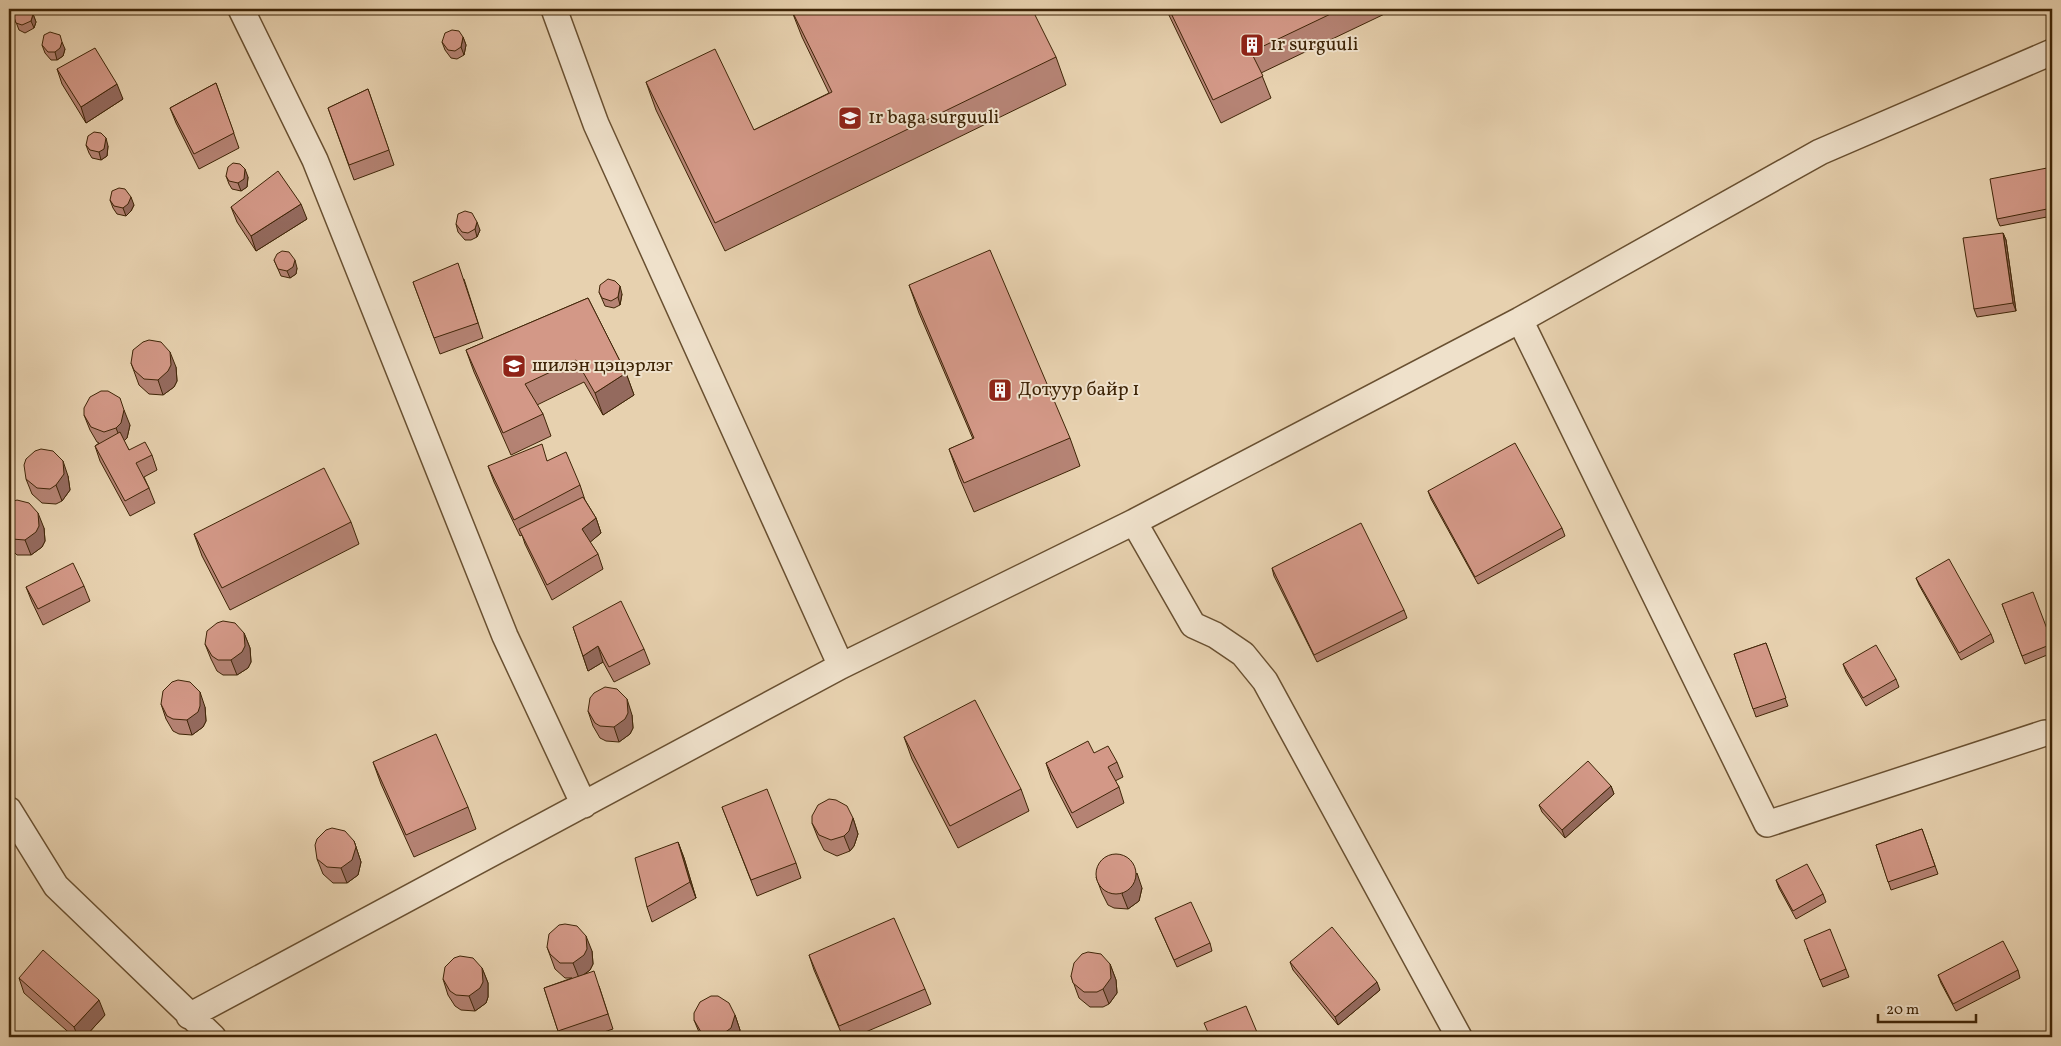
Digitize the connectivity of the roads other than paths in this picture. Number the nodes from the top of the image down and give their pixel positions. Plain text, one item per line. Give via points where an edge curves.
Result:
1 (241, 9) edge
2 (554, 9) edge
3 (2052, 52) edge
4 (1520, 320) junction
5 (1134, 522) junction
6 (841, 666) junction
7 (2045, 733) dead end
8 (584, 805) junction
9 (9, 810) edge
10 (189, 1016) junction
11 (212, 1037) edge
12 (1459, 1037) edge

1 - 8 street via 315,160 505,636
2 - 6 street via 596,124
3 - 4 street via 1820,152
4 - 5 street
4 - 7 street via 1767,824
5 - 6 street
5 - 12 street via 1193,625 1243,654 1265,681
6 - 8 street
8 - 10 street
9 - 10 street via 56,886
10 - 11 street

